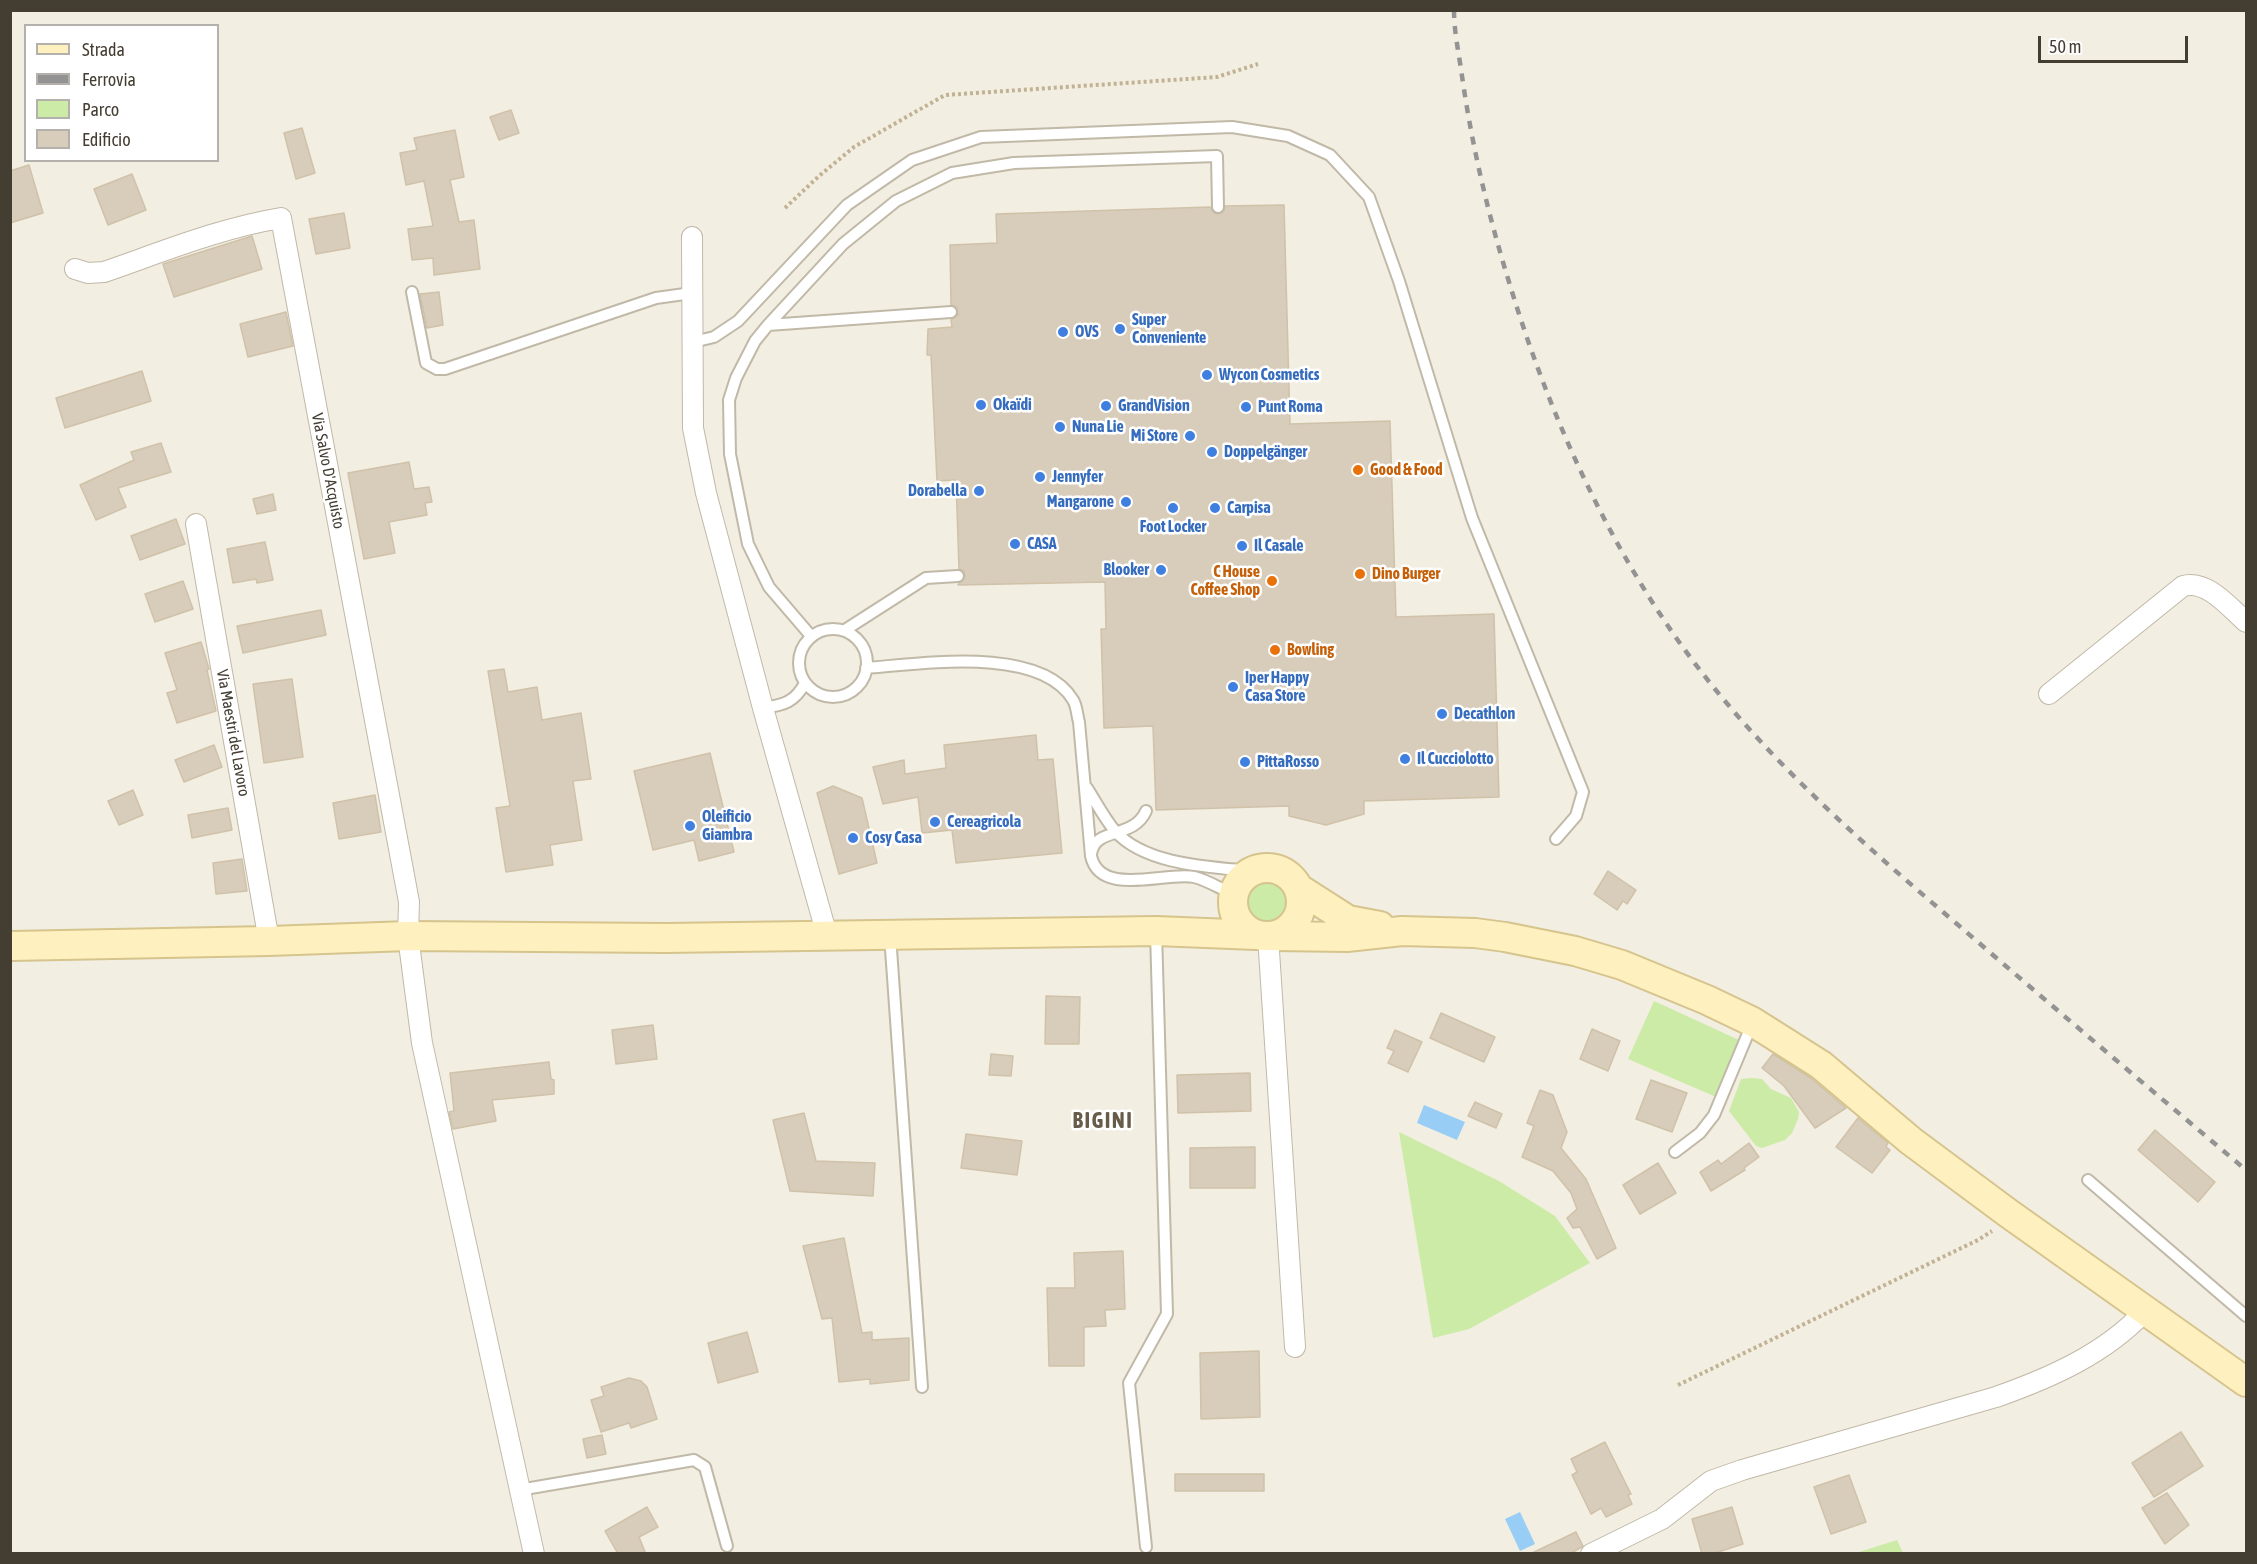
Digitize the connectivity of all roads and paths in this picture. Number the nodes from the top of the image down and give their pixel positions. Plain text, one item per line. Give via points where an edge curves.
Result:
1 (1258, 64) dead end
2 (1218, 207) dead end
3 (785, 208) dead end
4 (692, 237) dead end
5 (75, 269) dead end
6 (412, 292) dead end
7 (692, 294) junction
8 (951, 312) dead end
9 (768, 325) junction
10 (693, 342) junction
11 (196, 524) dead end
12 (958, 576) dead end
13 (2247, 622) edge
14 (845, 630) junction
15 (812, 636) junction
16 (866, 668) junction
17 (805, 683) junction
18 (2049, 694) dead end
19 (763, 708) junction
20 (1085, 785) junction
21 (1146, 811) dead end
22 (1117, 833) junction
23 (1556, 839) dead end
24 (1091, 856) junction
25 (1252, 871) junction
26 (1298, 888) junction
27 (1233, 896) junction
28 (1156, 931) junction
29 (1402, 931) junction
30 (827, 935) junction
31 (890, 935) junction
32 (408, 936) junction
33 (1266, 936) junction
34 (269, 941) junction
35 (10, 946) edge
36 (1753, 1022) junction
37 (1675, 1152) dead end
38 (2088, 1180) dead end
39 (2008, 1214) junction
40 (2145, 1311) junction
41 (2247, 1316) edge
42 (1294, 1347) dead end
43 (2247, 1382) edge
44 (1678, 1385) dead end
45 (922, 1387) dead end
46 (519, 1490) junction
47 (727, 1546) dead end
48 (1146, 1547) dead end
49 (534, 1554) edge
50 (1591, 1554) edge

1 - 3 path via 1217,77 945,95 854,147
2 - 9 lane via 1217,156 1014,163 952,173 896,201 843,243
4 - 7 street
5 - 32 street, Via Salvo D'Acquisto via 104,272 198,239 280,218 409,902
6 - 7 lane via 426,363 437,369 656,298
7 - 10 street
8 - 9 lane
9 - 15 lane via 738,371 729,400 730,454 748,544 769,587
10 - 19 street via 693,428 706,493
10 - 23 lane via 714,337 738,321 847,205 912,160 981,137 1232,127 1288,136 1330,155 1369,196 1472,518 1583,792 1576,816
11 - 34 street, Via Maestri del Lavoro
12 - 14 lane via 926,578
13 - 18 street via 2205,587 2183,586
14 - 15 lane via 822,630
14 - 16 lane via 865,649
15 - 17 lane via 798,660
16 - 17 lane via 859,686 844,696 820,695
16 - 20 lane via 962,660 1032,670 1057,682 1074,701
17 - 19 lane via 798,696
19 - 30 street
20 - 22 lane
20 - 24 lane
21 - 22 lane via 1135,827
22 - 24 lane via 1100,839
22 - 25 lane via 1154,855 1178,863
24 - 27 lane via 1101,872 1124,880 1194,877
25 - 26 main road via 1263,868 1286,873
25 - 27 main road
26 - 29 main road via 1348,920
26 - 33 main road via 1301,908 1297,917 1283,932
27 - 28 main road via 1190,922
27 - 33 main road via 1238,921 1246,929
28 - 31 main road
28 - 33 main road
28 - 48 lane via 1167,1314 1130,1383
29 - 33 main road via 1347,937
29 - 36 main road via 1475,933 1575,951 1622,965
30 - 31 main road
30 - 32 main road
31 - 45 lane
32 - 34 main road
32 - 46 street via 422,1043
33 - 42 street
34 - 35 main road
36 - 37 lane via 1714,1114 1700,1133
36 - 39 main road via 1821,1065 1911,1141
38 - 41 lane
39 - 40 main road
39 - 44 path via 1978,1240
40 - 43 main road
40 - 50 street via 2115,1339 2030,1384 1711,1481 1662,1519
46 - 47 lane via 694,1460 705,1467
46 - 49 street

